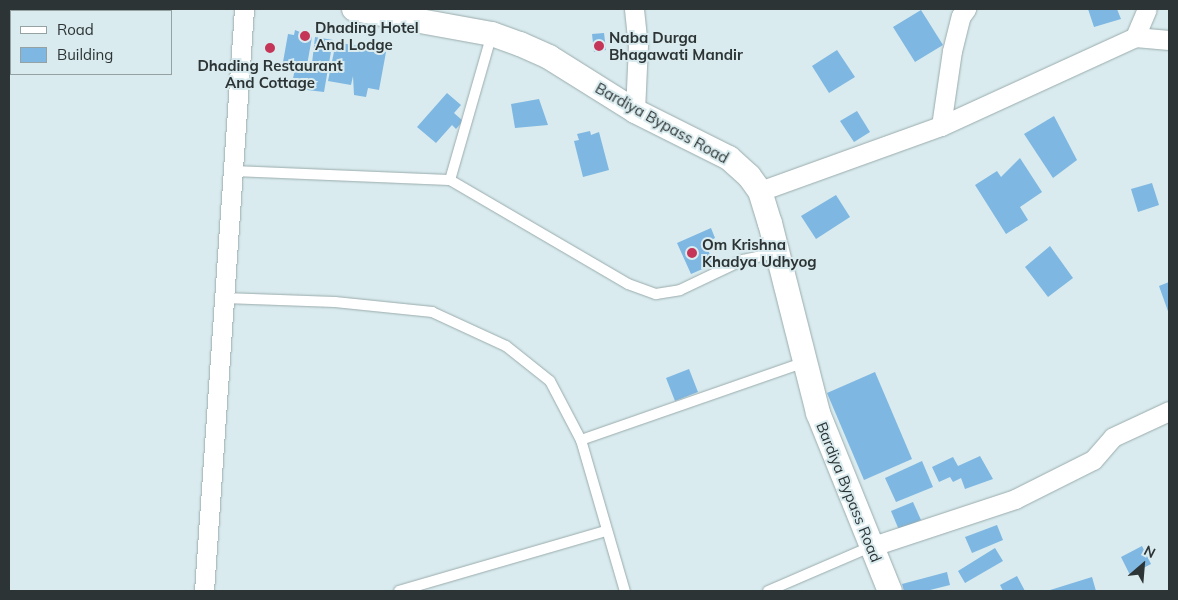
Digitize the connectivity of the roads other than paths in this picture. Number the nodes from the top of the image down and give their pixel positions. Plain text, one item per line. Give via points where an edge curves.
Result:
1 (244, 9) edge
2 (354, 9) edge
3 (634, 9) edge
4 (966, 9) edge
5 (1147, 9) edge
6 (492, 34) junction
7 (1136, 37) junction
8 (1169, 40) edge
9 (635, 111) junction
10 (940, 126) junction
11 (233, 171) junction
12 (450, 180) junction
13 (760, 191) junction
14 (778, 252) junction
15 (224, 298) junction
16 (805, 362) junction
17 (1169, 412) edge
18 (581, 440) junction
19 (606, 530) junction
20 (870, 547) junction
21 (204, 591) edge
22 (399, 591) edge
23 (625, 591) edge
24 (768, 591) edge
25 (890, 591) edge

1 - 11 street
2 - 6 street, Bardiya Bypass Road
3 - 9 street via 638,45
4 - 10 street via 952,51
5 - 7 street
6 - 9 street, Bardiya Bypass Road via 549,57
6 - 12 lane
7 - 8 street
7 - 10 street
9 - 13 street, Bardiya Bypass Road via 729,158 750,176
10 - 13 street
11 - 12 lane
11 - 15 street
12 - 14 lane via 628,284 656,294 680,290 743,260
13 - 14 street, Bardiya Bypass Road
14 - 16 street, Bardiya Bypass Road
15 - 18 lane via 336,302 432,312 506,346 550,382
15 - 21 street
16 - 18 lane
16 - 20 street, Bardiya Bypass Road via 818,413
17 - 20 street via 1113,437 1092,460 1014,499
18 - 19 lane
19 - 22 lane
19 - 23 lane
20 - 24 lane
20 - 25 street, Bardiya Bypass Road

